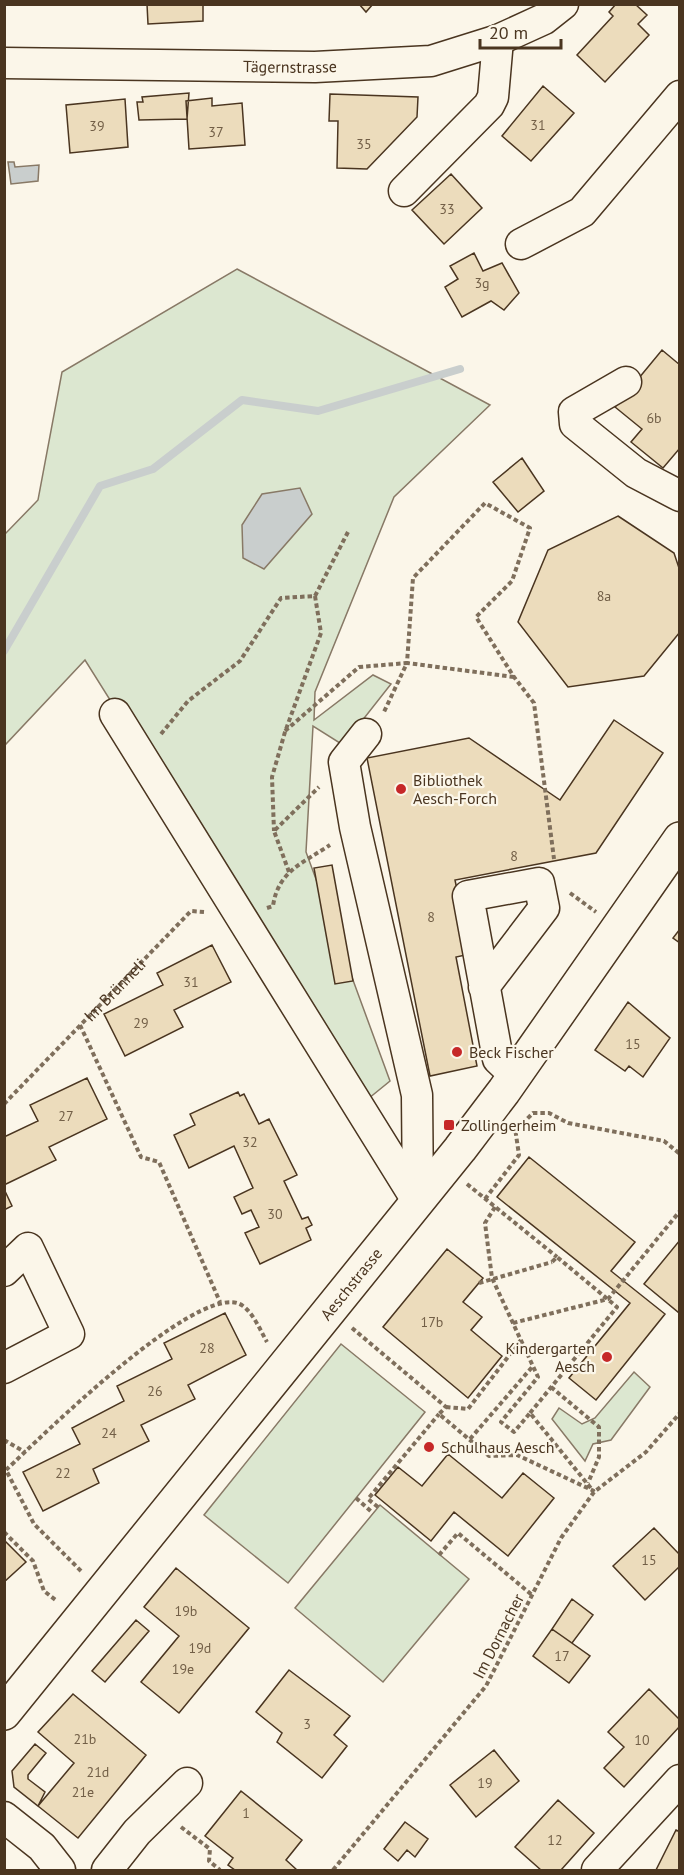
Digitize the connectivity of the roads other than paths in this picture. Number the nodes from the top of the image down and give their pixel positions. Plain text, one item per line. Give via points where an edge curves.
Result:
1 (563, 4) edge
2 (498, 40) junction
3 (4, 63) edge
4 (680, 96) edge
5 (404, 191) dead end
6 (521, 244) dead end
7 (626, 382) dead end
8 (678, 493) edge
9 (115, 714) dead end
10 (366, 734) road end
11 (680, 839) edge
12 (484, 987) dead end
13 (515, 1076) junction
14 (418, 1202) junction
15 (4, 1271) edge
16 (6, 1362) edge
17 (4, 1713) edge
18 (680, 1780) edge
19 (188, 1783) dead end
20 (4, 1817) edge
21 (60, 1870) edge
22 (107, 1870) edge
23 (597, 1870) edge

1 - 2 street, Tägernstrasse via 544,19
2 - 3 street, Tägernstrasse via 431,61 315,67
2 - 5 street via 489,105
4 - 6 street via 582,212
7 - 8 street via 574,412 575,424 636,473
9 - 14 street
10 - 14 street via 344,762 355,827 417,1095
11 - 13 main road, Aeschstrasse
12 - 13 street via 498,1059
13 - 14 main road, Aeschstrasse
14 - 17 main road, Aeschstrasse
15 - 16 street via 28,1248 69,1334
18 - 23 street
19 - 22 street via 137,1832
20 - 21 street via 42,1847

